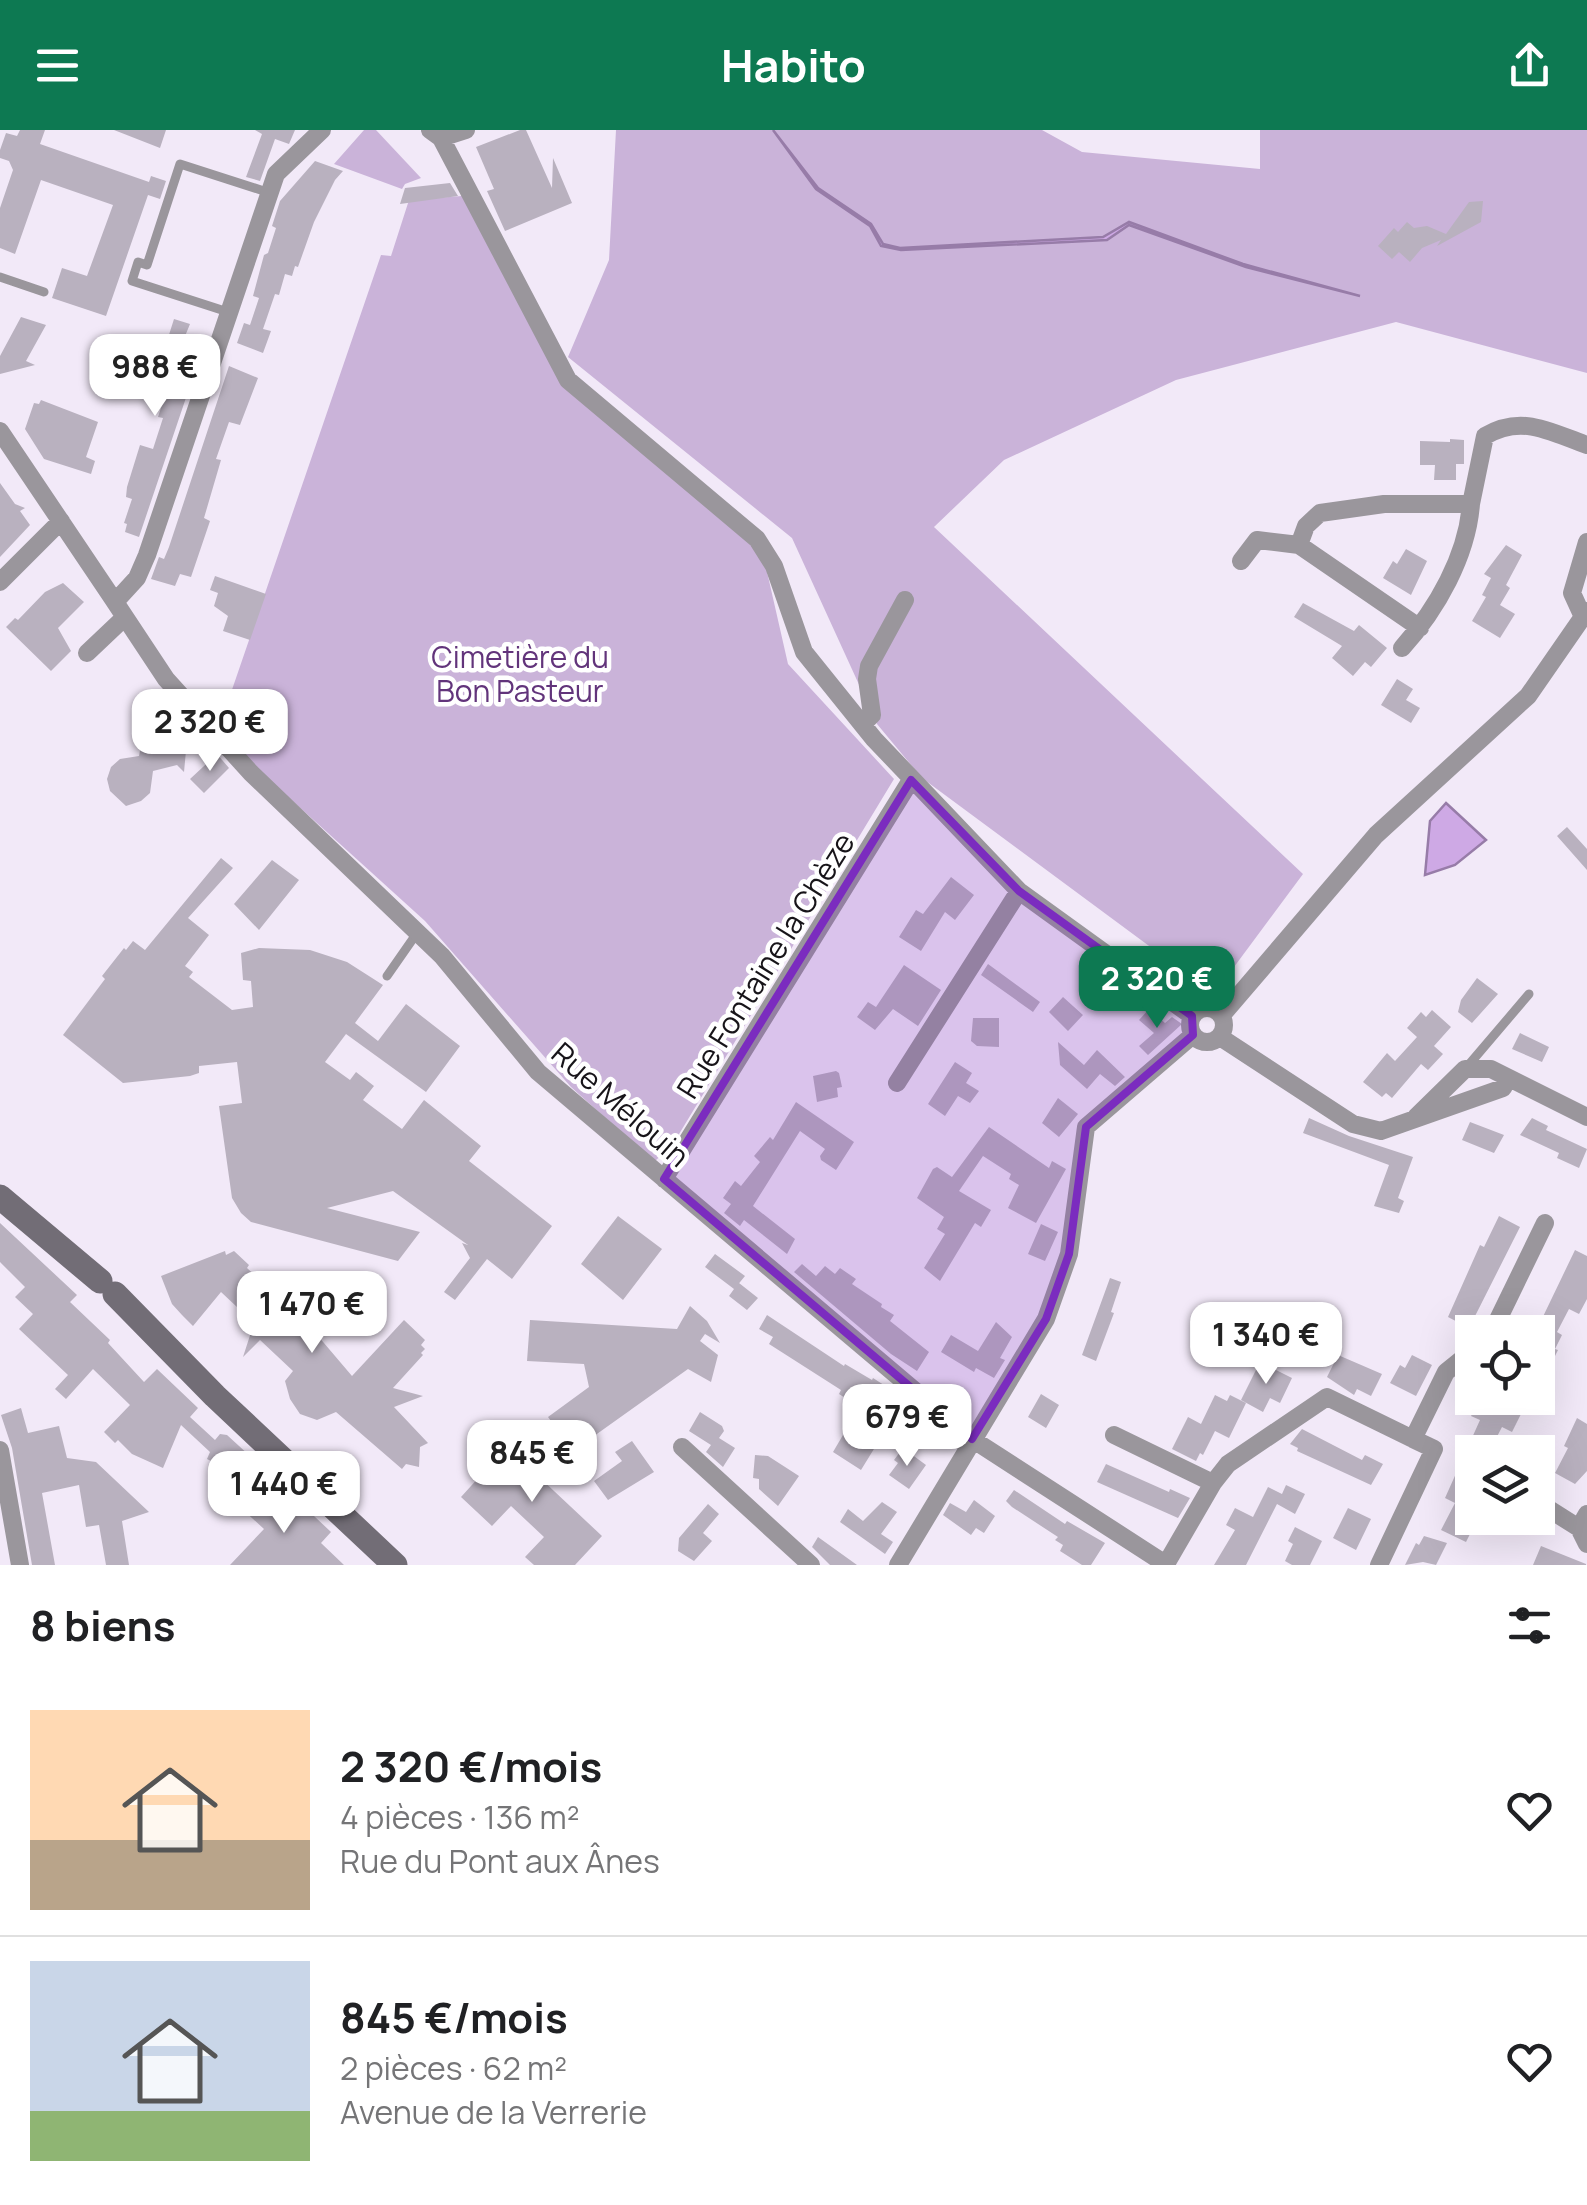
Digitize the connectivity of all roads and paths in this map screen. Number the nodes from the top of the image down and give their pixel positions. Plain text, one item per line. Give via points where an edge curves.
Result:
1 (322, 130) edge
2 (466, 130) edge
3 (435, 134) edge
4 (270, 193) junction
5 (0, 277) edge
6 (44, 292) dead end
7 (228, 312) junction
8 (0, 432) edge
9 (1587, 445) edge
10 (7, 456) edge
11 (1472, 504) junction
12 (62, 521) junction
13 (1587, 542) edge
14 (1299, 546) junction
15 (1241, 561) dead end
16 (0, 582) edge
17 (905, 600) dead end
18 (120, 610) junction
19 (1585, 614) edge
20 (1420, 628) junction
21 (1402, 648) dead end
22 (88, 653) dead end
23 (863, 724) junction
24 (911, 780) junction
25 (1019, 890) junction
26 (417, 933) junction
27 (387, 976) dead end
28 (1529, 994) dead end
29 (1222, 1015) junction
30 (1192, 1026) junction
31 (1220, 1037) junction
32 (1465, 1069) junction
33 (1508, 1079) junction
34 (897, 1082) dead end
35 (1587, 1117) edge
36 (1412, 1121) junction
37 (664, 1178) junction
38 (0, 1198) edge
39 (1545, 1223) dead end
40 (1500, 1315) edge
41 (1455, 1365) edge
42 (1114, 1436) dead end
43 (1412, 1439) junction
44 (972, 1440) junction
45 (682, 1448) dead end
46 (0, 1450) edge
47 (1213, 1482) junction
48 (1555, 1512) edge
49 (1584, 1528) edge
50 (20, 1565) edge
51 (396, 1565) edge
52 (810, 1565) edge
53 (898, 1565) edge
54 (1167, 1565) edge
55 (1379, 1565) edge

1 - 4 street via 276,174
2 - 3 street
3 - 23 street via 568,380 757,539 774,566 804,652
4 - 7 street
4 - 7 lane via 180,164 147,265 138,262 132,281
5 - 6 lane
7 - 18 street via 146,556
8 - 10 street, Rue Mélouin
9 - 11 street via 1528,425 1504,425 1486,436
10 - 12 street, Rue Mélouin
11 - 14 street via 1384,504 1320,513
11 - 20 street via 1464,549
12 - 16 street
12 - 18 street, Rue Mélouin
13 - 19 street via 1572,593
14 - 15 street via 1257,540
14 - 20 street
17 - 23 street via 869,666 872,715
18 - 22 street
18 - 26 street, Rue Mélouin via 166,678 251,774
19 - 29 street via 1528,696 1376,834
20 - 21 street
23 - 24 street
24 - 25 street
24 - 37 street, Rue Fontaine la Chèze
25 - 30 street
25 - 34 street
26 - 27 lane
26 - 37 street, Rue Mélouin via 538,1072
28 - 32 lane
29 - 30 street via 1206,1007
29 - 31 street
30 - 31 street via 1206,1042
30 - 44 street via 1086,1128 1069,1254 1046,1319
31 - 36 street via 1353,1124 1381,1131
32 - 33 street via 1490,1069
32 - 36 street
33 - 35 street
33 - 36 street via 1503,1088
37 - 44 street, Rue Mélouin
38 - 51 main road via 107,1287
39 - 40 street
41 - 43 street
42 - 47 street
43 - 47 street via 1327,1397 1228,1464
43 - 55 street via 1434,1449
44 - 53 street
44 - 54 street, Rue Mélouin
45 - 52 street
46 - 50 street
47 - 54 street
48 - 49 street

